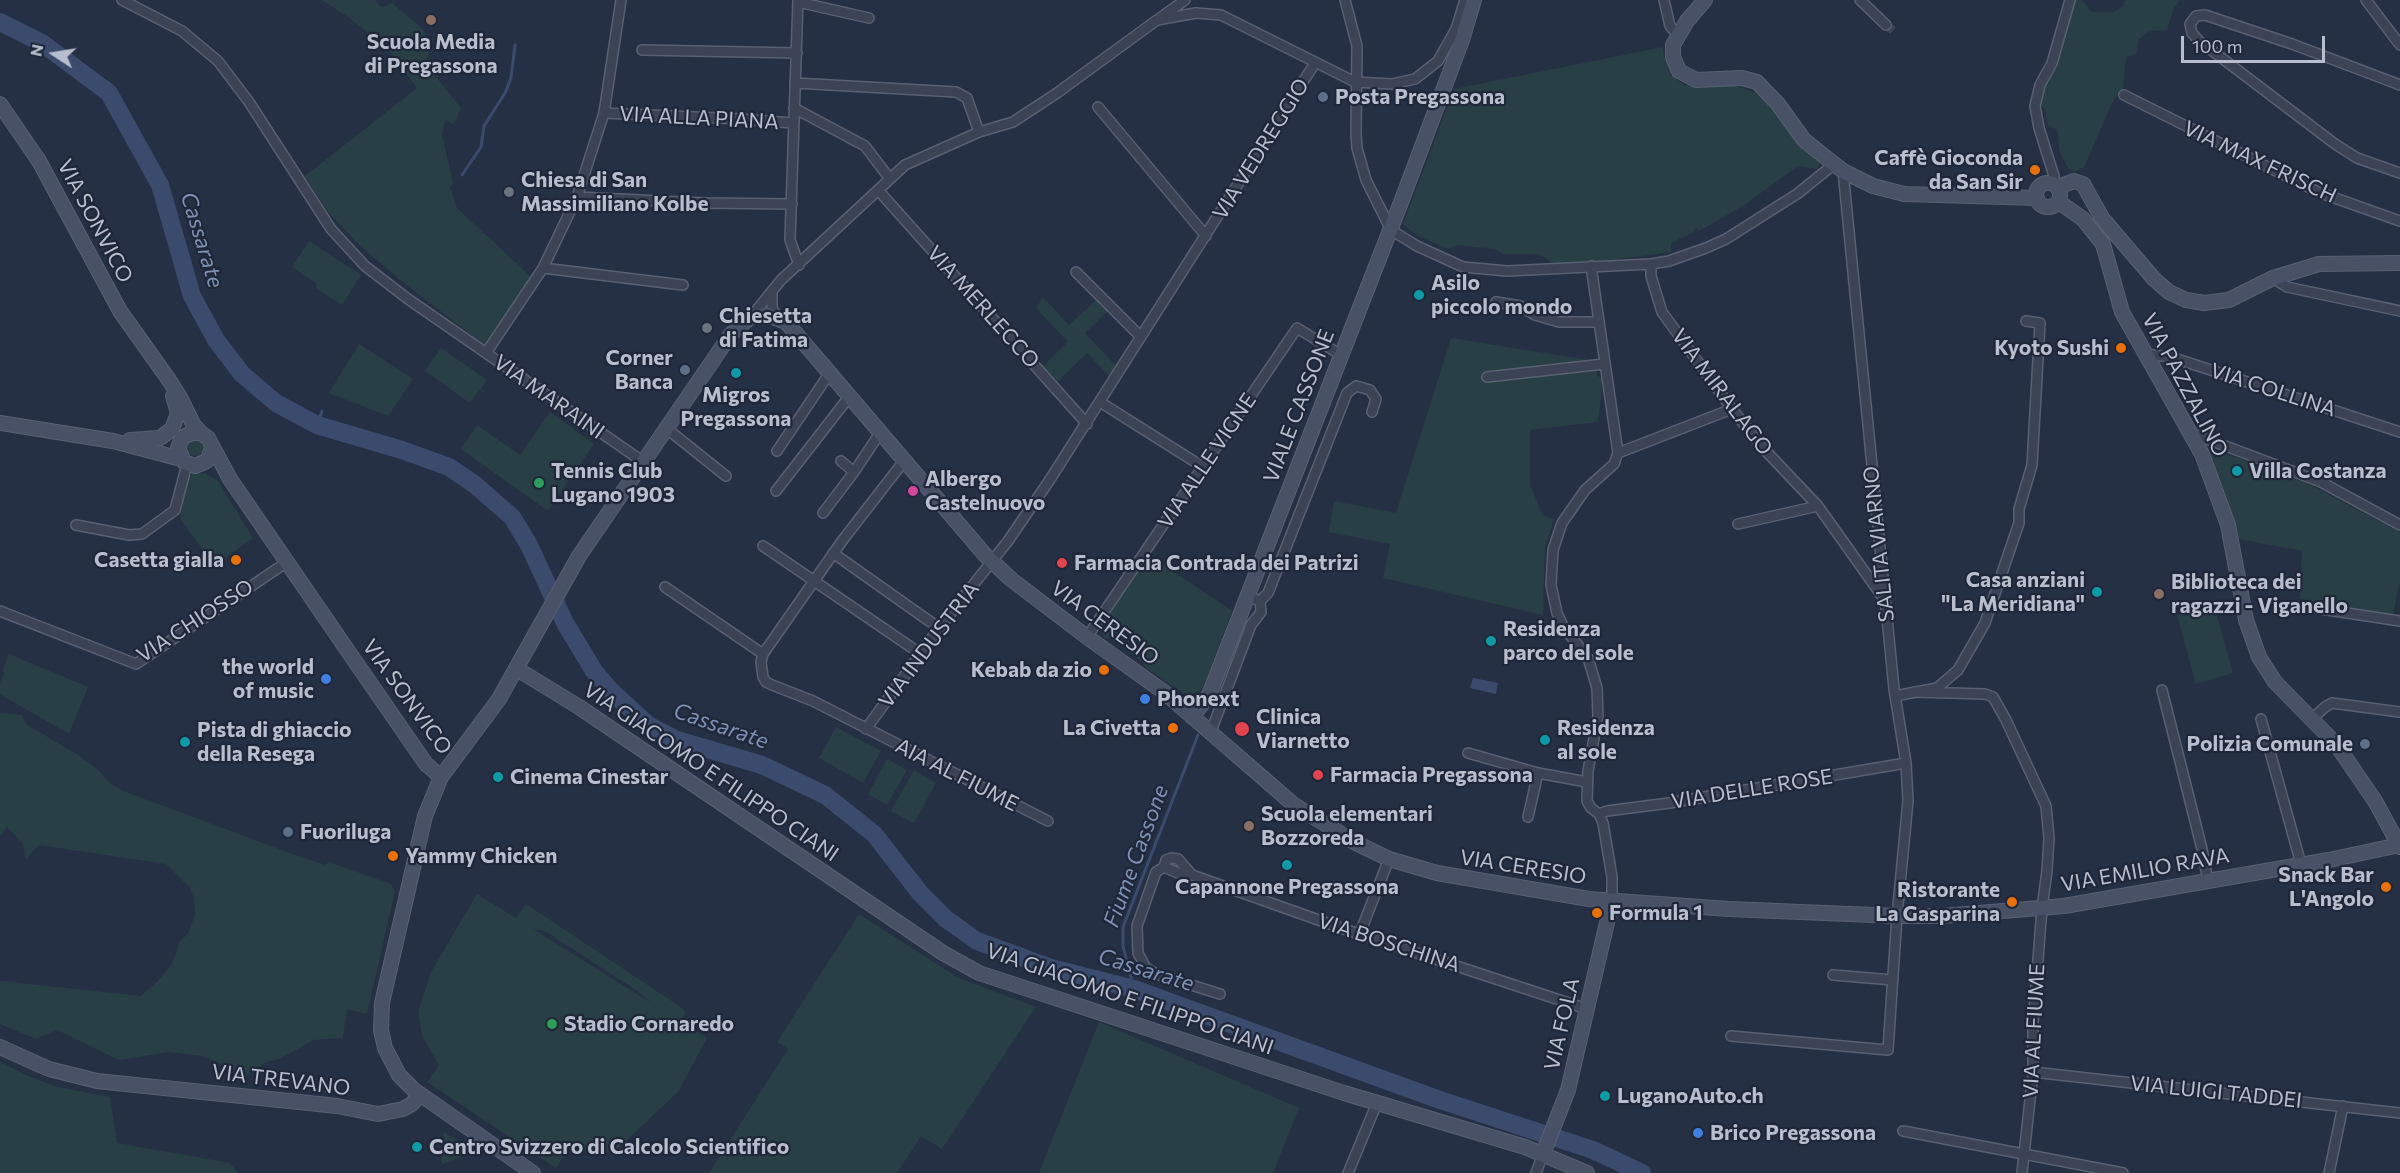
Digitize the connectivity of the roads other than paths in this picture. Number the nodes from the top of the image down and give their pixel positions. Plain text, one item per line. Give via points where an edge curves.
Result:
1 (122, 0) edge
2 (621, 0) edge
3 (1185, 0) edge
4 (1345, 0) edge
5 (1465, 0) edge
6 (1474, 0) edge
7 (1664, 0) edge
8 (1706, 0) edge
9 (1860, 0) edge
10 (2070, 0) edge
11 (2366, 0) edge
12 (798, 1) edge
13 (868, 18) dead end
14 (1157, 20) junction
15 (1885, 24) tunnel mouth
16 (1678, 35) junction
17 (2400, 45) edge
18 (642, 51) dead end
19 (797, 53) junction
20 (1316, 63) junction
21 (1355, 81) junction
22 (795, 83) junction
23 (2400, 85) edge
24 (2124, 95) dead end
25 (0, 104) edge
26 (1098, 107) dead end
27 (794, 108) junction
28 (604, 113) junction
29 (793, 123) junction
30 (979, 132) junction
31 (1838, 168) junction
32 (2400, 173) edge
33 (890, 179) junction
34 (2055, 186) junction
35 (878, 189) junction
36 (577, 197) junction
37 (2037, 198) junction
38 (2059, 202) junction
39 (792, 204) junction
40 (2400, 221) edge
41 (1391, 230) junction
42 (1206, 236) junction
43 (2400, 263) edge
44 (1651, 264) junction
45 (799, 265) junction
46 (1591, 266) junction
47 (543, 268) junction
48 (1076, 272) dead end
49 (2273, 278) junction
50 (682, 285) dead end
51 (772, 291) junction
52 (1496, 302) dead end
53 (2400, 312) edge
54 (751, 317) junction
55 (778, 317) junction
56 (2026, 321) dead end
57 (1599, 322) junction
58 (1140, 336) junction
59 (486, 353) junction
60 (2145, 354) junction
61 (1341, 355) junction
62 (152, 358) junction
63 (1604, 364) junction
64 (829, 374) junction
65 (1487, 377) dead end
66 (849, 397) junction
67 (1100, 402) junction
68 (1732, 409) junction
69 (1372, 412) dead end
70 (0, 423) edge
71 (1087, 424) junction
72 (666, 429) junction
73 (2400, 432) edge
74 (201, 433) junction
75 (2191, 433) junction
76 (880, 434) junction
77 (113, 441) junction
78 (212, 448) junction
79 (777, 451) dead end
80 (1618, 453) junction
81 (642, 461) junction
82 (841, 461) dead end
83 (904, 461) junction
84 (189, 463) junction
85 (1203, 467) junction
86 (854, 472) junction
87 (726, 476) dead end
88 (230, 479) junction
89 (776, 491) dead end
90 (1818, 506) junction
91 (823, 513) dead end
92 (1738, 524) dead end
93 (76, 525) dead end
94 (2400, 525) edge
95 (763, 546) dead end
96 (833, 554) junction
97 (992, 561) junction
98 (287, 562) junction
99 (814, 582) junction
100 (665, 587) dead end
101 (1253, 599) junction
102 (1885, 601) junction
103 (2308, 607) dead end
104 (0, 611) edge
105 (2400, 621) edge
106 (939, 628) junction
107 (1087, 637) junction
108 (764, 654) junction
109 (921, 654) junction
110 (517, 669) junction
111 (2162, 690) dead end
112 (1914, 692) junction
113 (1895, 696) junction
114 (2400, 712) edge
115 (1192, 717) junction
116 (2313, 718) junction
117 (2261, 719) dead end
118 (866, 729) junction
119 (1210, 734) junction
120 (1468, 753) dead end
121 (1906, 763) junction
122 (1538, 773) junction
123 (441, 777) junction
124 (1587, 782) junction
125 (1599, 814) junction
126 (1528, 817) dead end
127 (1048, 821) dead end
128 (2399, 846) edge
129 (1389, 859) junction
130 (2301, 864) junction
131 (2208, 881) junction
132 (1612, 902) junction
133 (2042, 908) junction
134 (1897, 916) junction
135 (1360, 933) junction
136 (1833, 975) dead end
137 (1893, 980) junction
138 (1220, 994) dead end
139 (1587, 1009) junction
140 (1731, 1036) dead end
141 (0, 1047) edge
142 (2033, 1072) junction
143 (420, 1095) junction
144 (1377, 1103) junction
145 (2343, 1106) junction
146 (2400, 1113) edge
147 (1903, 1131) dead end
148 (1545, 1150) junction
149 (2025, 1153) junction
150 (533, 1173) edge
151 (1348, 1173) edge
152 (1536, 1173) edge
153 (1587, 1173) edge
154 (2022, 1173) edge
155 (2123, 1173) edge
156 (2329, 1173) edge

1 - 59 street, VIA MARAINI via 182,31 218,61 345,246 408,299
2 - 28 street
3 - 14 street
4 - 21 street via 1357,46
5 - 21 street via 1443,55 1427,72 1405,83
6 - 41 main road, VIALE CASSONE
7 - 16 street via 1670,26
8 - 16 main road
9 - 15 street
10 - 34 street via 2036,106
11 - 17 street
12 - 13 street
12 - 19 street
14 - 20 street via 1196,13 1221,15
14 - 30 street via 1013,122
16 - 31 main road via 1674,62 1683,74 1696,80 1742,78 1757,82 1804,140
18 - 19 street
19 - 22 street
20 - 21 street
20 - 42 street, VIA VEDREGGIO
21 - 41 street via 1357,148 1366,180
22 - 27 street
22 - 30 street via 956,92 967,98
23 - 32 street via 2205,15 2196,16 2190,24 2198,40 2340,148
24 - 40 street, VIA MAX FRISCH via 2318,192
25 - 62 main road, VIA SONVICO via 39,161 113,299
26 - 42 street, VIA VEDREGGIO
27 - 29 street
27 - 33 street, VIA ALLA PIANA via 865,146
28 - 29 street, VIA ALLA PIANA
28 - 36 street
29 - 39 street
30 - 33 street via 912,161
31 - 37 main road via 1873,186 1904,194
31 - 44 street via 1726,239 1688,255
31 - 102 street, SALITA VIARNO
33 - 35 street
34 - 37 main road via 2046,183 2039,187
34 - 38 main road
34 - 49 main road via 2074,181 2083,184 2110,227 2154,279 2177,296 2196,302 2221,302
35 - 45 street
35 - 71 street, VIA MERLECCO
36 - 39 street
36 - 47 street
37 - 38 main road via 2046,207
38 - 60 main road, VIA PAZZALINO via 2083,219 2103,244 2122,312
39 - 45 street via 790,240
41 - 46 street via 1423,250 1463,267 1507,271
41 - 61 main road, VIALE CASSONE
42 - 58 street, VIA VEDREGGIO
43 - 49 main road via 2319,264
44 - 46 street
44 - 68 street, VIA MIRALAGO via 1662,312
45 - 51 street
46 - 57 street
47 - 50 street
47 - 59 street
48 - 58 street
49 - 53 street via 2287,287
51 - 54 street
51 - 55 street via 772,308
52 - 57 street via 1520,306 1558,322
54 - 55 main road
54 - 72 main road via 731,334
55 - 64 main road, VIA CERESIO via 793,329
56 - 112 street via 2040,323 2032,465 2019,509 2019,523 1985,623 1958,669 1936,688
57 - 63 street
58 - 67 street, VIA VEDREGGIO
59 - 81 street, VIA MARAINI
60 - 73 street, VIA COLLINA via 2172,357
60 - 75 main road, VIA PAZZALINO
61 - 85 street, VIA ALLE VIGNE via 1297,328
61 - 101 main road, VIALE CASSONE
62 - 74 main road, VIA SONVICO
62 - 77 main road, VIA SONVICO via 176,404 176,421 160,438
63 - 65 street
63 - 80 street
64 - 66 main road, VIA CERESIO
64 - 79 street
66 - 76 main road, VIA CERESIO
66 - 89 street
67 - 71 street, VIA VEDREGGIO
67 - 85 street
68 - 80 street
68 - 90 street, VIA MIRALAGO
69 - 101 street, VIALE CASSONE via 1376,399 1370,390 1356,386 1347,393 1268,593
70 - 77 main road, VIA SONVICO
71 - 97 street, VIA VEDREGGIO
72 - 81 main road
72 - 87 street
74 - 78 main road
74 - 84 main road via 182,438 178,448
75 - 94 street via 2321,482
75 - 116 main road, VIA PAZZALINO via 2228,525 2252,641 2275,682
76 - 83 main road, VIA CERESIO
76 - 86 street
77 - 84 main road, VIA SONVICO
78 - 84 main road via 207,461
78 - 88 main road, VIA SONVICO
80 - 124 street via 1608,472 1586,490 1562,524 1551,567 1551,592 1557,613 1588,658 1597,688 1598,716
81 - 110 main road via 565,579
82 - 86 street
83 - 96 street
83 - 97 main road, VIA CERESIO
84 - 88 main road, VIA SONVICO
84 - 93 street via 175,510 142,534
85 - 107 street, VIA ALLE VIGNE
86 - 91 street
88 - 98 main road, VIA SONVICO
90 - 92 street
90 - 102 street, VIA MIRALAGO
95 - 99 street
96 - 99 street
96 - 106 street
97 - 106 street, VIA INDUSTRIA
97 - 107 main road, VIA CERESIO
98 - 104 street, VIA CHIOSSO via 136,664
98 - 123 main road, VIA SONVICO via 426,764
99 - 108 street
99 - 109 street
100 - 108 street
101 - 115 main road, VIALE CASSONE via 1209,695
101 - 119 street, VIALE CASSONE via 1262,606
102 - 113 street, SALITA VIARNO
103 - 105 street
106 - 109 street, VIA INDUSTRIA
107 - 115 main road, VIA CERESIO
108 - 118 street, AIA AL FIUME via 761,662 766,682
109 - 118 street, VIA INDUSTRIA
110 - 123 main road via 500,699
110 - 144 main road, VIA GIACOMO E FILIPPO CIANI via 943,953 979,973
111 - 131 street
112 - 113 street
112 - 133 street, VIA AL FIUME via 1985,694 1999,704 2046,806 2049,838
113 - 121 street, SALITA VIARNO
114 - 116 street via 2332,704
115 - 119 main road, VIA CERESIO
116 - 128 main road, VIA PAZZALINO via 2364,784
117 - 130 street
118 - 127 street, AIA AL FIUME
119 - 129 main road, VIA CERESIO via 1293,804
120 - 122 street
121 - 125 street, VIA DELLE ROSE
121 - 134 street, SALITA VIARNO via 1908,819
122 - 124 street
122 - 126 street
123 - 143 main road, VIA SONVICO via 425,816 381,1013 388,1056 399,1075
124 - 125 street via 1587,801
125 - 132 street via 1607,842
128 - 130 main road, VIA EMILIO RAVA
129 - 132 main road, VIA CERESIO via 1437,873
129 - 135 street
130 - 131 main road, VIA EMILIO RAVA
131 - 133 main road, VIA EMILIO RAVA
132 - 134 main road, VIA CERESIO
132 - 139 main road, VIA FOLA
133 - 134 main road, VIA EMILIO RAVA
133 - 142 street, VIA AL FIUME
134 - 137 street
135 - 138 street, VIA BOSCHINA via 1192,875 1178,859 1171,858 1156,872 1137,926 1138,953 1146,968 1156,974
135 - 139 street, VIA BOSCHINA
136 - 137 street
137 - 140 street via 1888,1050
139 - 148 main road, VIA FOLA via 1568,1090
141 - 143 main road, VIA TREVANO via 49,1069 97,1081 337,1106 378,1114 403,1109
142 - 145 street, VIA LUIGI TADDEI
142 - 149 street, VIA AL FIUME
143 - 150 main road
144 - 148 main road, VIA GIACOMO E FILIPPO CIANI
144 - 151 street
145 - 146 street, VIA LUIGI TADDEI
145 - 156 street
147 - 149 street
148 - 152 street
148 - 153 main road, VIA GIACOMO E FILIPPO CIANI
149 - 154 street, VIA AL FIUME
149 - 155 street

